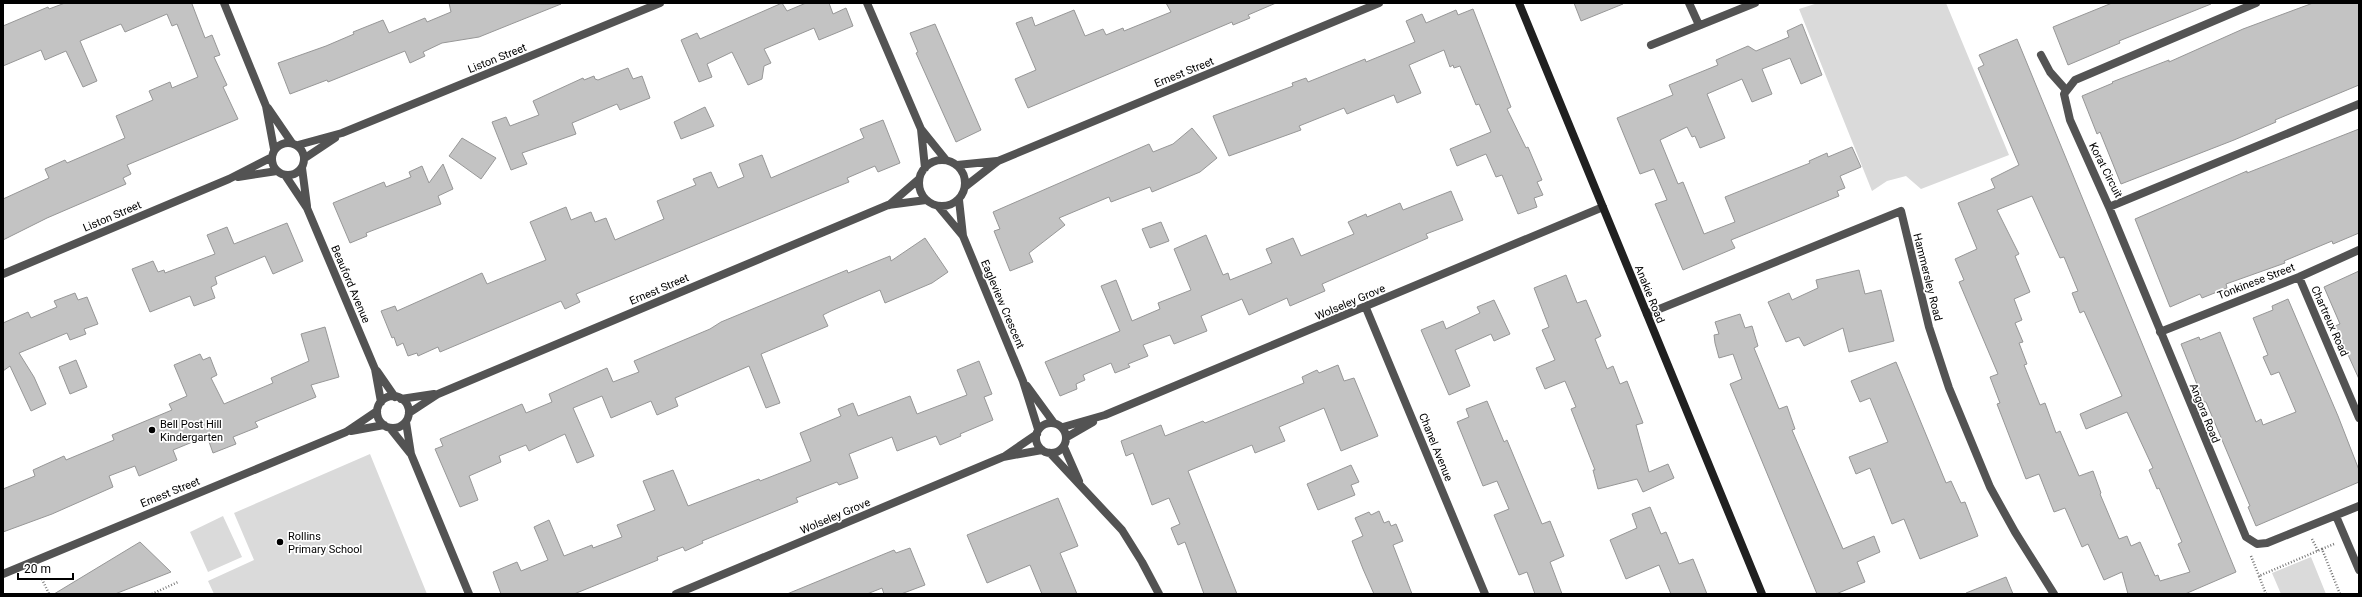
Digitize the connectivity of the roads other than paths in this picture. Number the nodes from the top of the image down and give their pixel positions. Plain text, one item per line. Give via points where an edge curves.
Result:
1 (224, 3) edge
2 (660, 3) edge
3 (867, 3) edge
4 (1379, 3) edge
5 (1519, 3) edge
6 (1689, 3) edge
7 (1754, 3) edge
8 (2256, 3) edge
9 (1698, 25) junction
10 (1651, 45) dead end
11 (2041, 55) dead end
12 (2066, 90) junction
13 (2359, 104) edge
14 (266, 106) junction
15 (921, 130) junction
16 (342, 133) junction
17 (295, 144) junction
18 (273, 153) junction
19 (304, 158) junction
20 (946, 160) junction
21 (998, 160) junction
22 (957, 165) junction
23 (302, 168) junction
24 (925, 168) junction
25 (281, 173) junction
26 (230, 179) junction
27 (919, 180) junction
28 (966, 186) junction
29 (926, 200) junction
30 (959, 200) junction
31 (888, 205) junction
32 (938, 206) junction
33 (1603, 207) junction
34 (2110, 207) junction
35 (307, 208) junction
36 (963, 236) junction
37 (2359, 250) edge
38 (3, 274) edge
39 (2299, 277) junction
40 (1366, 308) junction
41 (1646, 314) junction
42 (2160, 332) junction
43 (375, 369) junction
44 (1023, 381) junction
45 (438, 394) junction
46 (398, 398) junction
47 (381, 402) junction
48 (378, 411) junction
49 (409, 413) junction
50 (1105, 415) junction
51 (2359, 418) edge
52 (406, 422) junction
53 (1054, 423) junction
54 (387, 426) junction
55 (1063, 427) junction
56 (346, 432) junction
57 (1038, 432) junction
58 (1067, 437) junction
59 (1064, 447) junction
60 (1042, 450) junction
61 (1050, 453) junction
62 (411, 454) junction
63 (1003, 457) junction
64 (1082, 486) junction
65 (2359, 506) edge
66 (2336, 516) junction
67 (2359, 570) edge
68 (3, 574) edge
69 (469, 594) edge
70 (676, 594) edge
71 (1159, 594) edge
72 (1485, 594) edge
73 (1762, 594) edge
74 (2054, 594) edge

1 - 14 street
2 - 16 street, Liston Street
3 - 15 street
4 - 21 street, Ernest Street
5 - 33 main road, Anakie Road
6 - 9 street
7 - 9 street
8 - 12 street via 2075,80
9 - 10 street
11 - 12 street via 2050,72
12 - 34 street, Korat Circuit via 2065,103 2070,120
13 - 34 street, Korat Circuit
14 - 17 street
14 - 18 street
15 - 20 street
15 - 24 street
16 - 17 street, Liston Street
16 - 19 street, Liston Street
17 - 18 street via 282,143
17 - 19 street
18 - 25 street
18 - 26 street, Liston Street
19 - 23 street
20 - 22 street
20 - 24 street via 930,163
21 - 22 street, Ernest Street
21 - 28 street, Ernest Street
22 - 28 street via 965,178
23 - 25 street via 294,174
23 - 35 street, Beauford Avenue
24 - 27 street
25 - 26 street, Liston Street
25 - 35 street, Beauford Avenue
26 - 38 street, Liston Street
27 - 29 street via 919,187
27 - 31 street, Ernest Street
28 - 30 street
29 - 31 street, Ernest Street
29 - 32 street
30 - 32 street via 953,204
30 - 36 street, Eagleview Crescent
31 - 45 street, Ernest Street
32 - 36 street, Eagleview Crescent
33 - 40 street, Wolseley Grove
33 - 41 main road, Anakie Road
34 - 42 street, Angora Road
35 - 43 street, Beauford Avenue
36 - 44 street, Eagleview Crescent
37 - 39 street, Tonkinese Street
39 - 42 street, Tonkinese Street
39 - 51 street, Chartreux Road
40 - 50 street, Wolseley Grove
40 - 72 street, Chanel Avenue
41 - 73 main road, Anakie Road
41 - 74 street, Hammersley Road via 1901,211 1929,327 1949,388 1990,487
42 - 66 street, Angora Road via 2246,537 2257,544 2266,543
43 - 46 street, Beauford Avenue
43 - 47 street, Beauford Avenue
44 - 53 street, Eagleview Crescent
44 - 57 street, Eagleview Crescent
45 - 46 street, Ernest Street
45 - 49 street, Ernest Street
46 - 47 street via 385,399
46 - 49 street via 408,408
47 - 48 street
48 - 54 street via 380,421
48 - 56 street, Ernest Street
49 - 52 street
50 - 55 street, Wolseley Grove
50 - 58 street, Wolseley Grove
52 - 54 street via 399,427
52 - 62 street
53 - 55 street
53 - 57 street via 1045,424
54 - 56 street, Ernest Street
54 - 62 street
55 - 58 street
56 - 68 street, Ernest Street
57 - 60 street via 1037,443
57 - 63 street, Wolseley Grove
58 - 59 street
59 - 61 street via 1058,452
59 - 64 street
60 - 61 street
60 - 63 street, Wolseley Grove
61 - 64 street
62 - 69 street
63 - 70 street, Wolseley Grove
64 - 71 street via 1122,530
65 - 66 street
66 - 67 street

